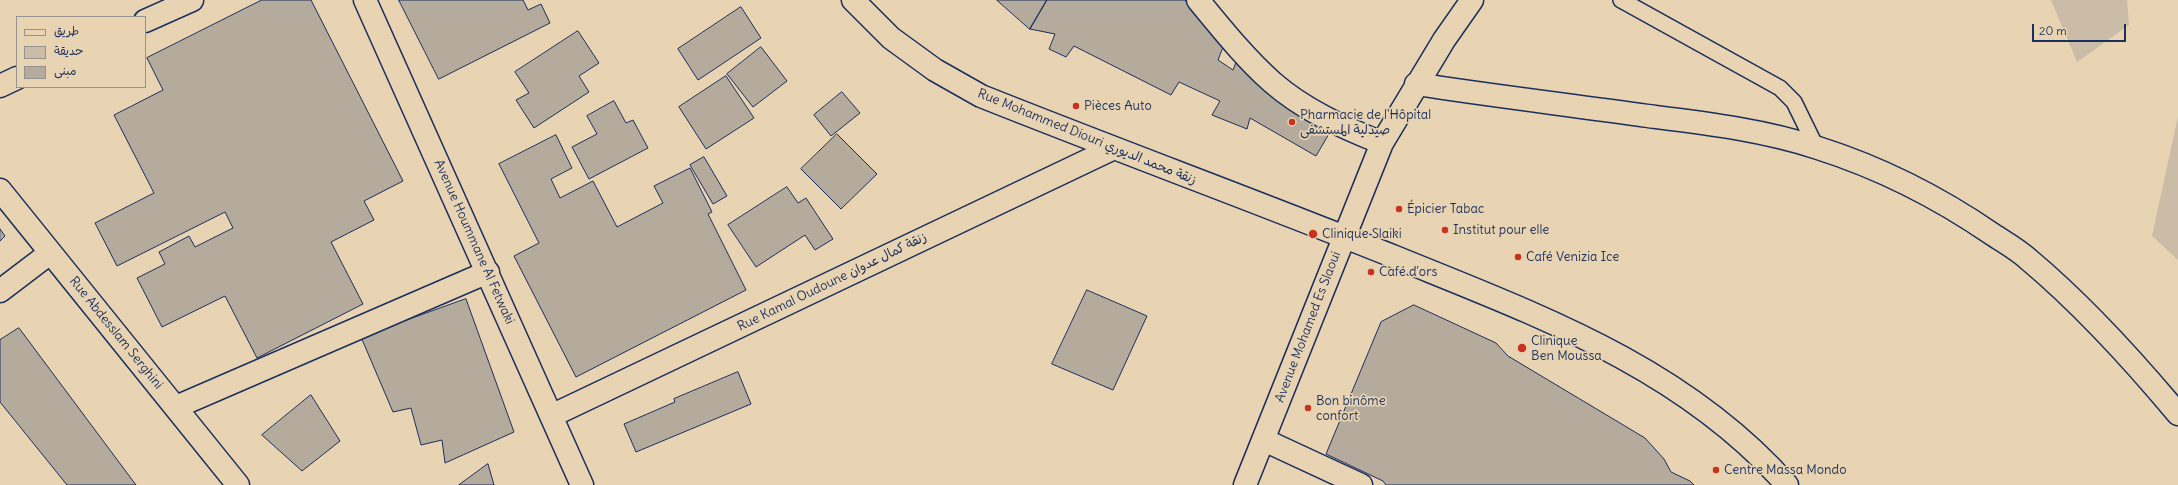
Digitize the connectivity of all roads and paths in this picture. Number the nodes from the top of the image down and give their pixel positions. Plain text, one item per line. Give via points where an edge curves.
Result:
1 (192, 0) edge
2 (365, 0) edge
3 (853, 0) edge
4 (1198, 0) edge
5 (1472, 0) edge
6 (1621, 0) edge
7 (146, 21) edge
8 (16, 78) edge
9 (1416, 84) junction
10 (0, 86) edge
11 (1382, 143) junction
12 (1816, 147) junction
13 (1112, 148) junction
14 (0, 190) edge
15 (1343, 236) junction
16 (50, 253) junction
17 (488, 272) junction
18 (0, 291) edge
19 (176, 407) junction
20 (2178, 414) edge
21 (551, 416) junction
22 (1264, 440) junction
23 (230, 482) edge
24 (582, 485) edge
25 (1244, 485) edge
26 (1361, 485) edge
27 (1787, 485) edge

1 - 7 street
2 - 17 street, Avenue Hoummane Al Fetwaki
3 - 13 street, Rue Mohammed Diouri زنقة محمد الديوري via 891,38 935,70 981,96
4 - 11 street via 1272,82 1305,107 1342,127
5 - 9 street, Avenue Mohamed Es Slaoui
6 - 12 lane via 1780,88 1794,102
8 - 10 street
9 - 11 street, Avenue Mohamed Es Slaoui
9 - 12 street via 1693,122
11 - 15 street, Avenue Mohamed Es Slaoui
12 - 20 street via 1874,167 1922,189 2026,257 2079,305
13 - 15 street, Rue Mohammed Diouri زنقة محمد الديوري
13 - 21 street, Rue Kamal Oudoune زنقة كمال عدوان
14 - 16 street, Rue Abdesslam Serghini
15 - 22 street, Avenue Mohamed Es Slaoui
15 - 27 street, Rue Mohammed Diouri زنقة محمد الديوري via 1518,307 1594,341 1706,410 1764,460
16 - 18 street
16 - 19 street, Rue Abdesslam Serghini
17 - 19 street
17 - 21 street, Avenue Hoummane Al Fetwaki
19 - 23 street, Rue Abdesslam Serghini
21 - 24 street, Avenue Hoummane Al Fetwaki
22 - 25 street, Avenue Mohamed Es Slaoui
22 - 26 street

